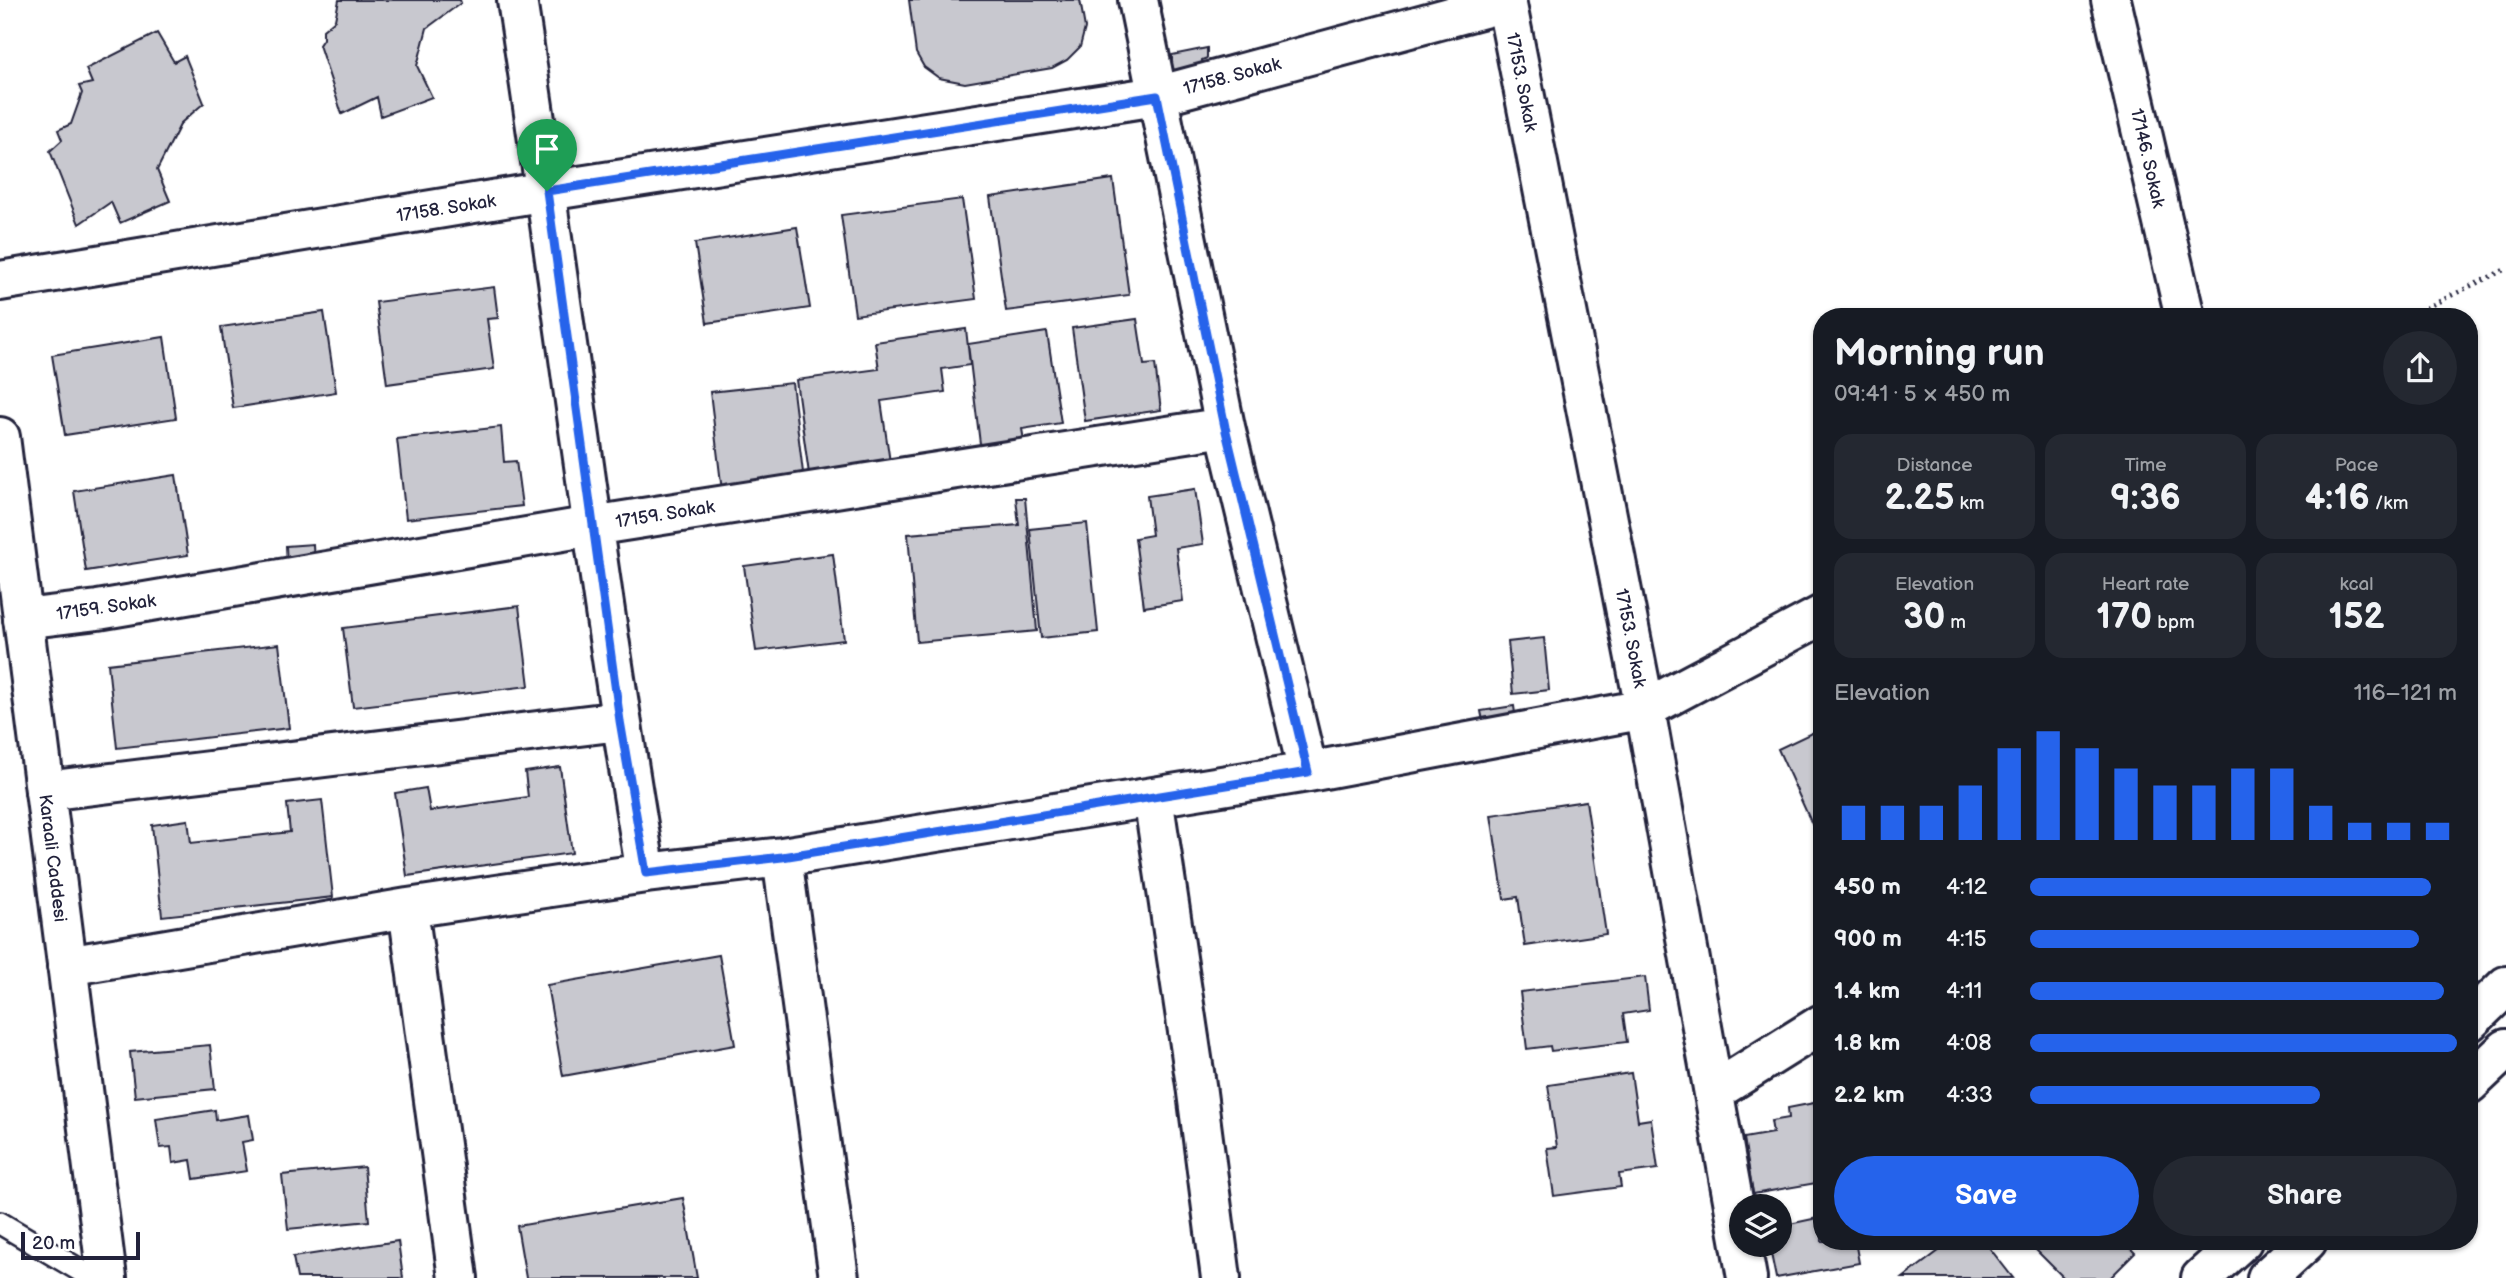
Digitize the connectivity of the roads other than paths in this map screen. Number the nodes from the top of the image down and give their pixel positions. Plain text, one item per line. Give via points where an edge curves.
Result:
1 (517, 0) edge
2 (1138, 0) edge
3 (2111, 0) edge
4 (1506, 1) edge
5 (1157, 96) junction
6 (547, 191) junction
7 (0, 281) edge
8 (2183, 308) edge
9 (1225, 427) junction
10 (0, 437) edge
11 (592, 526) junction
12 (23, 619) junction
13 (1813, 620) edge
14 (1645, 709) junction
15 (620, 721) junction
16 (1308, 772) junction
17 (45, 791) junction
18 (1153, 797) junction
19 (782, 857) junction
20 (646, 873) junction
21 (408, 908) junction
22 (67, 966) junction
23 (2506, 986) edge
24 (2478, 1013) edge
25 (1813, 1030) edge
26 (2506, 1049) edge
27 (2478, 1075) edge
28 (1715, 1091) junction
29 (0, 1223) edge
30 (2232, 1250) edge
31 (2297, 1250) edge
32 (93, 1278) edge
33 (107, 1278) edge
34 (458, 1278) edge
35 (839, 1278) edge
36 (1221, 1278) edge
37 (1747, 1278) edge
38 (2201, 1278) edge
39 (2267, 1278) edge

1 - 6 street
2 - 5 street
3 - 8 street, 17146. Sokak
4 - 5 street, 17158. Sokak
4 - 14 street, 17153. Sokak
5 - 6 street, 17158. Sokak
5 - 9 street
6 - 7 street, 17158. Sokak
6 - 11 street
9 - 11 street, 17159. Sokak
9 - 16 street
10 - 12 street, Karaali Caddesi
11 - 12 street, 17159. Sokak
11 - 15 street
12 - 17 street, Karaali Caddesi
13 - 14 street
14 - 16 street
14 - 28 street, 17153. Sokak
15 - 17 street
15 - 20 street
16 - 18 street
17 - 22 street, Karaali Caddesi
18 - 19 street
18 - 36 street
19 - 20 street
19 - 35 street
20 - 21 street
21 - 22 street
21 - 34 street
22 - 33 street, Karaali Caddesi
23 - 24 street
25 - 28 street
26 - 27 street
28 - 37 street, 17153. Sokak
29 - 32 lane
30 - 38 street
31 - 39 street

